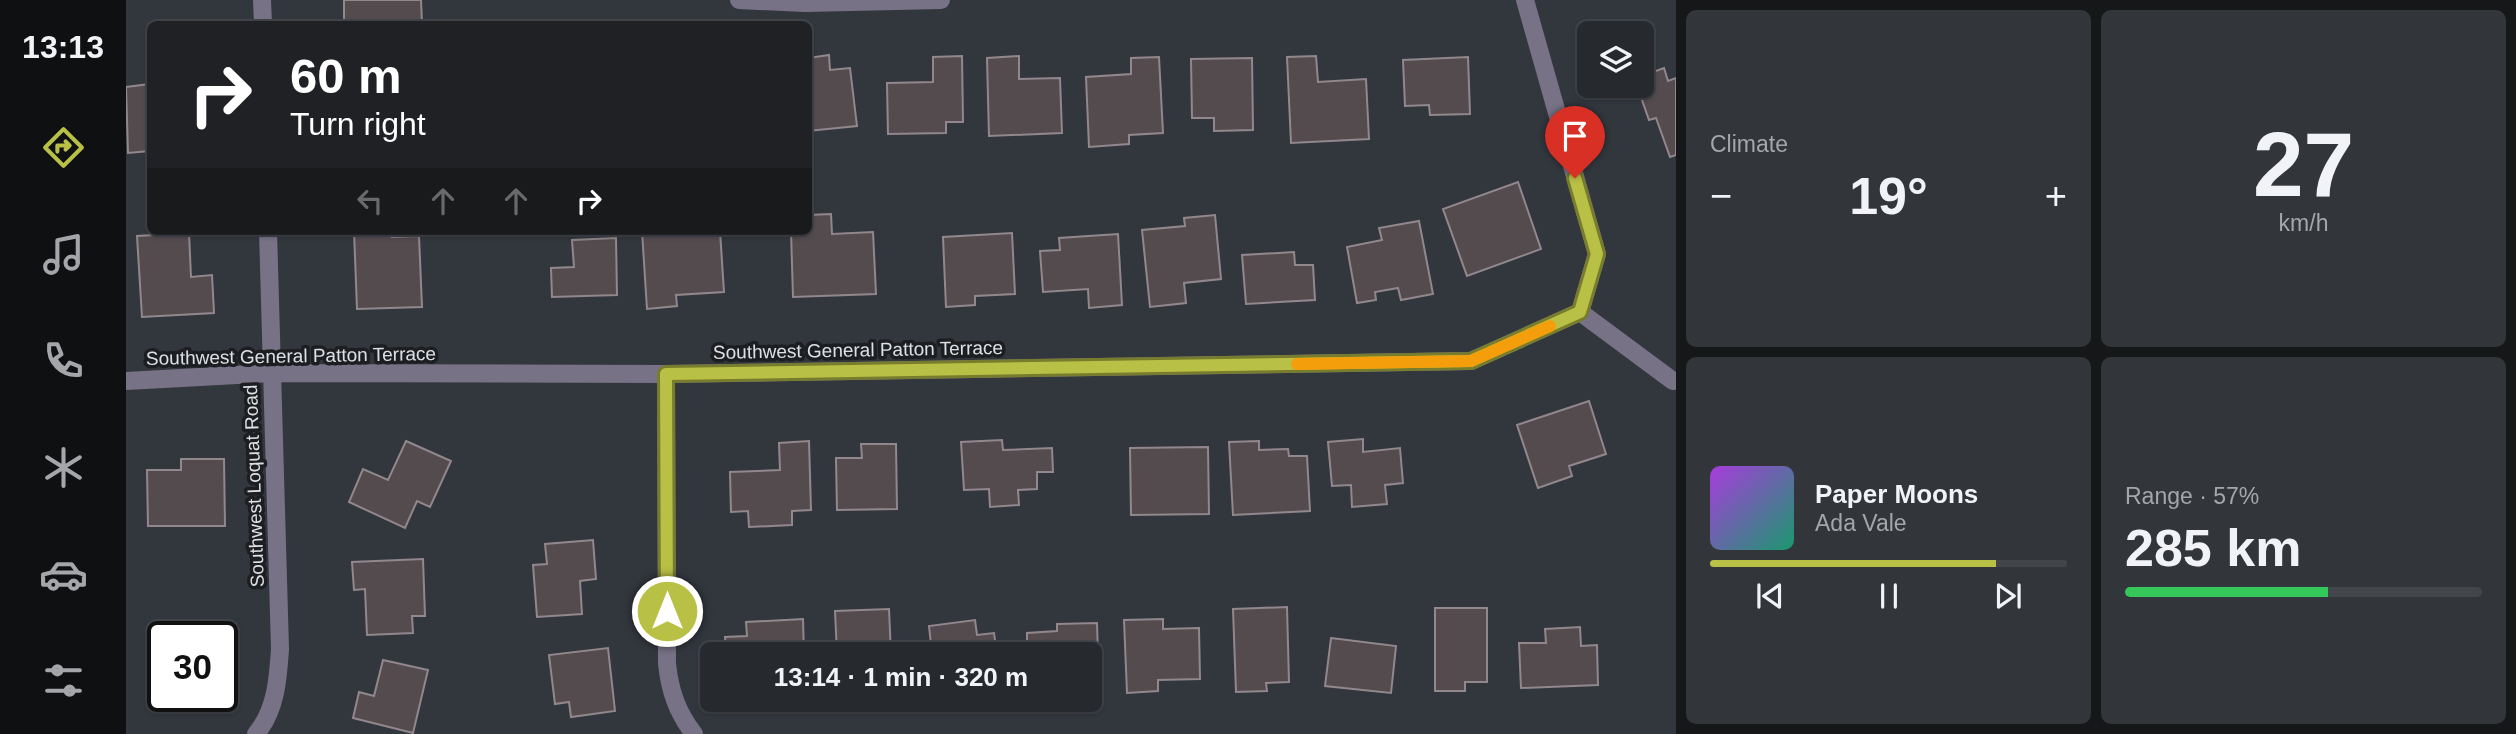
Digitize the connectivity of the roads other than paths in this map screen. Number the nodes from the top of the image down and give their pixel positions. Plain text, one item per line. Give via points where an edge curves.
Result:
1 (262, 0) edge
2 (739, 0) edge
3 (941, 0) edge
4 (1525, 0) edge
5 (263, 21) edge
6 (268, 235) edge
7 (1580, 312) junction
8 (272, 373) junction
9 (666, 374) junction
10 (126, 381) edge
11 (1673, 381) dead end
12 (256, 734) edge
13 (694, 734) edge

1 - 5 street
2 - 3 street
4 - 7 street via 1597,254
6 - 8 street, Southwest Loquat Road
7 - 9 street, Southwest General Patton Terrace via 1471,361
7 - 11 street
8 - 9 street, Southwest General Patton Terrace
8 - 10 street, Southwest General Patton Terrace
8 - 12 street, Southwest Loquat Road via 280,649 270,712
9 - 13 street via 667,664 670,689

